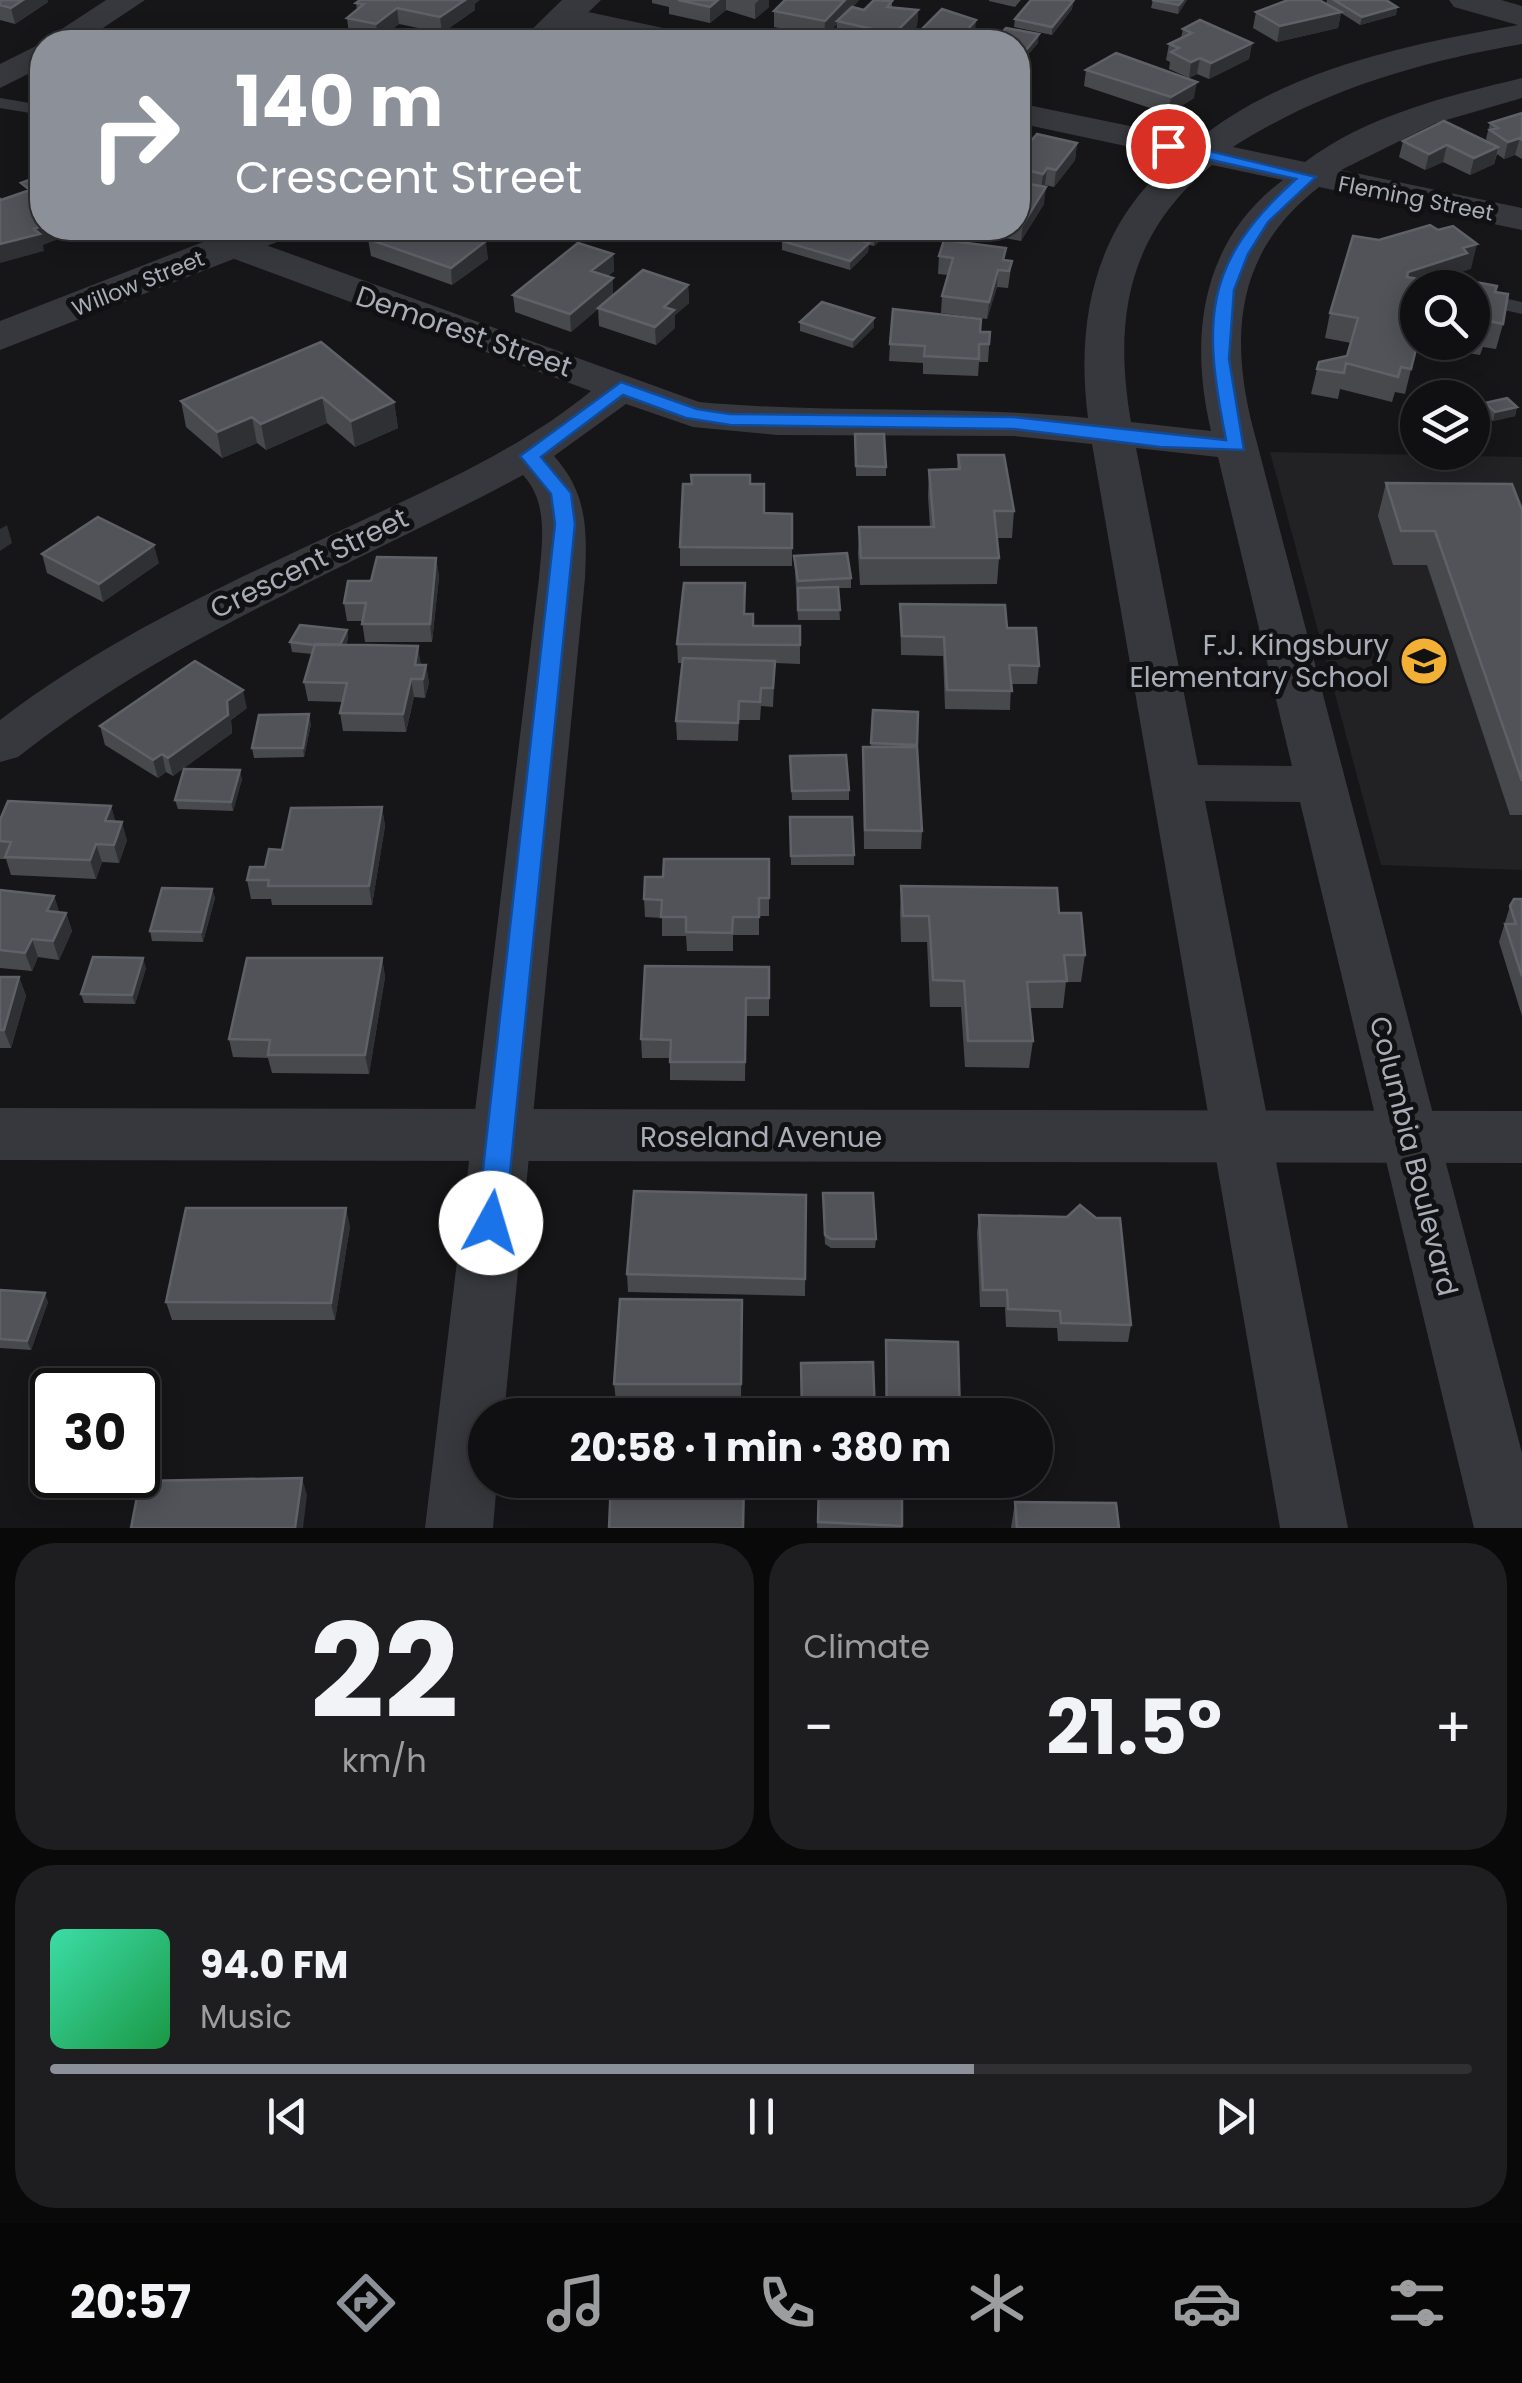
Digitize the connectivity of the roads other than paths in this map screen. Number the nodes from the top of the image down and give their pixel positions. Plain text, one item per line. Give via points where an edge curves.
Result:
1 (129, 0) edge
2 (1465, 0) edge
3 (574, 8) edge
4 (1522, 16) edge
5 (80, 30) edge
6 (550, 30) edge
7 (645, 30) edge
8 (1522, 34) edge
9 (30, 59) edge
10 (0, 78) edge
11 (1522, 88) edge
12 (0, 102) edge
13 (30, 108) edge
14 (1030, 117) edge
15 (1205, 154) junction
16 (1308, 177) junction
17 (1522, 219) edge
18 (244, 240) edge
19 (231, 245) junction
20 (1490, 301) edge
21 (1522, 308) edge
22 (0, 337) edge
23 (621, 387) junction
24 (1112, 435) junction
25 (1237, 446) junction
26 (530, 456) junction
27 (0, 745) edge
28 (1175, 783) junction
29 (1321, 784) junction
30 (0, 1134) edge
31 (501, 1136) junction
32 (1410, 1137) junction
33 (1522, 1137) edge
34 (1241, 1138) junction
35 (459, 1528) edge
36 (1314, 1528) edge
37 (1508, 1528) edge

1 - 5 street
2 - 4 street
3 - 6 street
3 - 7 street
8 - 15 street via 1438,50 1328,83 1265,110
9 - 10 street
11 - 16 street, Columbia Boulevard via 1412,120
12 - 13 lane
14 - 15 street, Fleming Street
15 - 16 street, Fleming Street
15 - 24 street via 1151,208 1115,270 1103,336
16 - 17 street, Fleming Street
16 - 25 street, Columbia Boulevard via 1262,218 1225,290 1219,359
18 - 19 street, Willow Street
19 - 22 street, Willow Street
19 - 23 street, Demorest Street
20 - 21 lane
23 - 24 street, Demorest Street via 730,420 1014,423
23 - 26 street, Crescent Street
24 - 25 street, Demorest Street
24 - 28 street
25 - 29 street, Columbia Boulevard
26 - 27 street, Crescent Street via 170,631 73,689
26 - 31 street via 561,493 565,524
28 - 29 street
28 - 34 street
29 - 32 street, Columbia Boulevard
30 - 31 street, Roseland Avenue
31 - 34 street, Roseland Avenue
31 - 35 street
32 - 33 street, Roseland Avenue
32 - 34 street, Roseland Avenue
32 - 37 street, Columbia Boulevard
34 - 36 street

